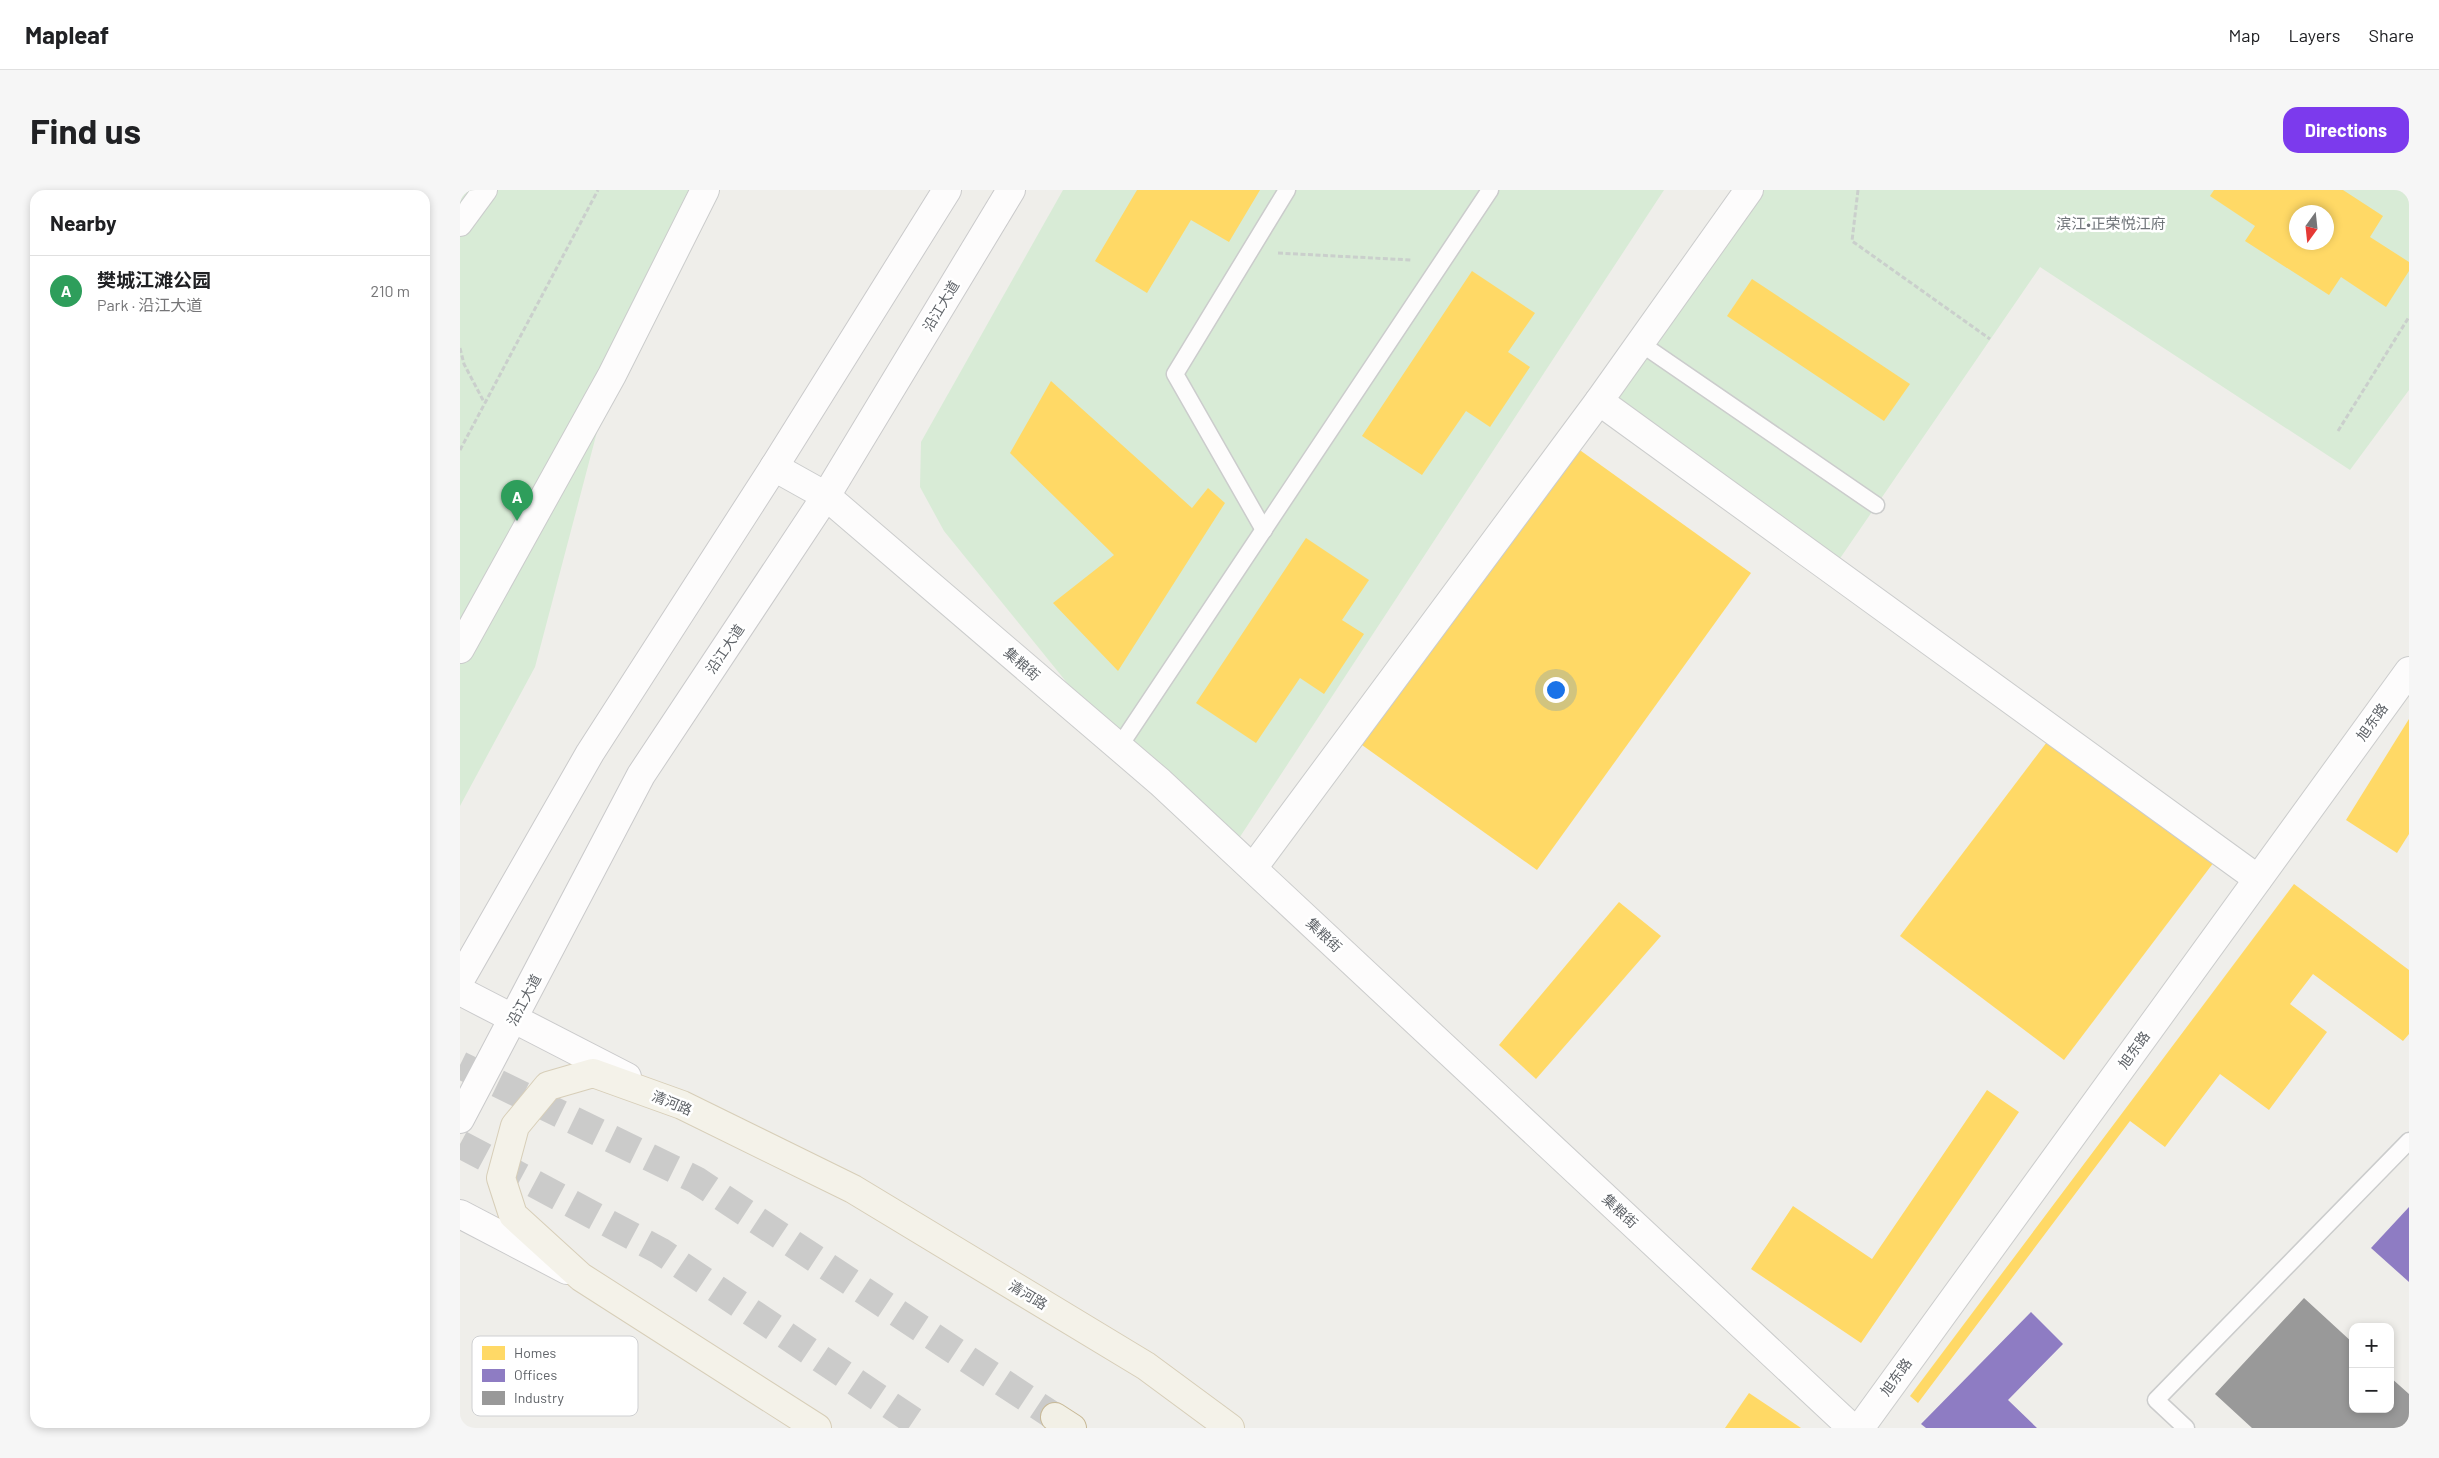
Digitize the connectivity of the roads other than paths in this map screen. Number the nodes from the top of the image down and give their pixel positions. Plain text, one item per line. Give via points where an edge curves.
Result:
1 (485, 190) edge
2 (705, 190) edge
3 (947, 190) edge
4 (1011, 190) edge
5 (1287, 190) edge
6 (1490, 190) edge
7 (1749, 190) edge
8 (460, 224) edge
9 (1640, 343) junction
10 (1599, 401) junction
11 (774, 467) junction
12 (826, 496) junction
13 (1876, 505) dead end
14 (1264, 530) junction
15 (460, 649) edge
16 (2409, 671) edge
17 (1120, 747) junction
18 (1253, 868) junction
19 (2258, 879) junction
20 (460, 980) edge
21 (460, 991) edge
22 (514, 1019) junction
23 (682, 1105) junction
24 (460, 1119) edge
25 (2409, 1141) edge
26 (460, 1214) edge
27 (582, 1278) junction
28 (817, 1428) edge
29 (1230, 1428) edge
30 (1852, 1428) edge
31 (1860, 1428) edge
32 (2186, 1428) edge

1 - 8 street
2 - 15 street via 612,375
3 - 11 street
4 - 12 street, 沿江大道
5 - 14 lane via 1175,374
6 - 14 lane
7 - 9 street
9 - 10 street
9 - 13 lane
10 - 18 street
10 - 19 street
11 - 12 street, 集粮街
11 - 20 street via 590,753
12 - 17 street, 集粮街
12 - 22 street, 沿江大道 via 642,775
14 - 17 lane
16 - 19 street, 旭东路
17 - 18 street, 集粮街
18 - 30 street, 集粮街
19 - 31 street, 旭东路
21 - 22 street
22 - 23 street
22 - 24 street, 沿江大道
23 - 27 main road, 清河路 via 593,1074 548,1086 514,1126 502,1178 513,1215
23 - 29 main road, 清河路 via 853,1189 1146,1366
25 - 32 lane via 2156,1400
26 - 27 street
27 - 28 main road, 清河路

